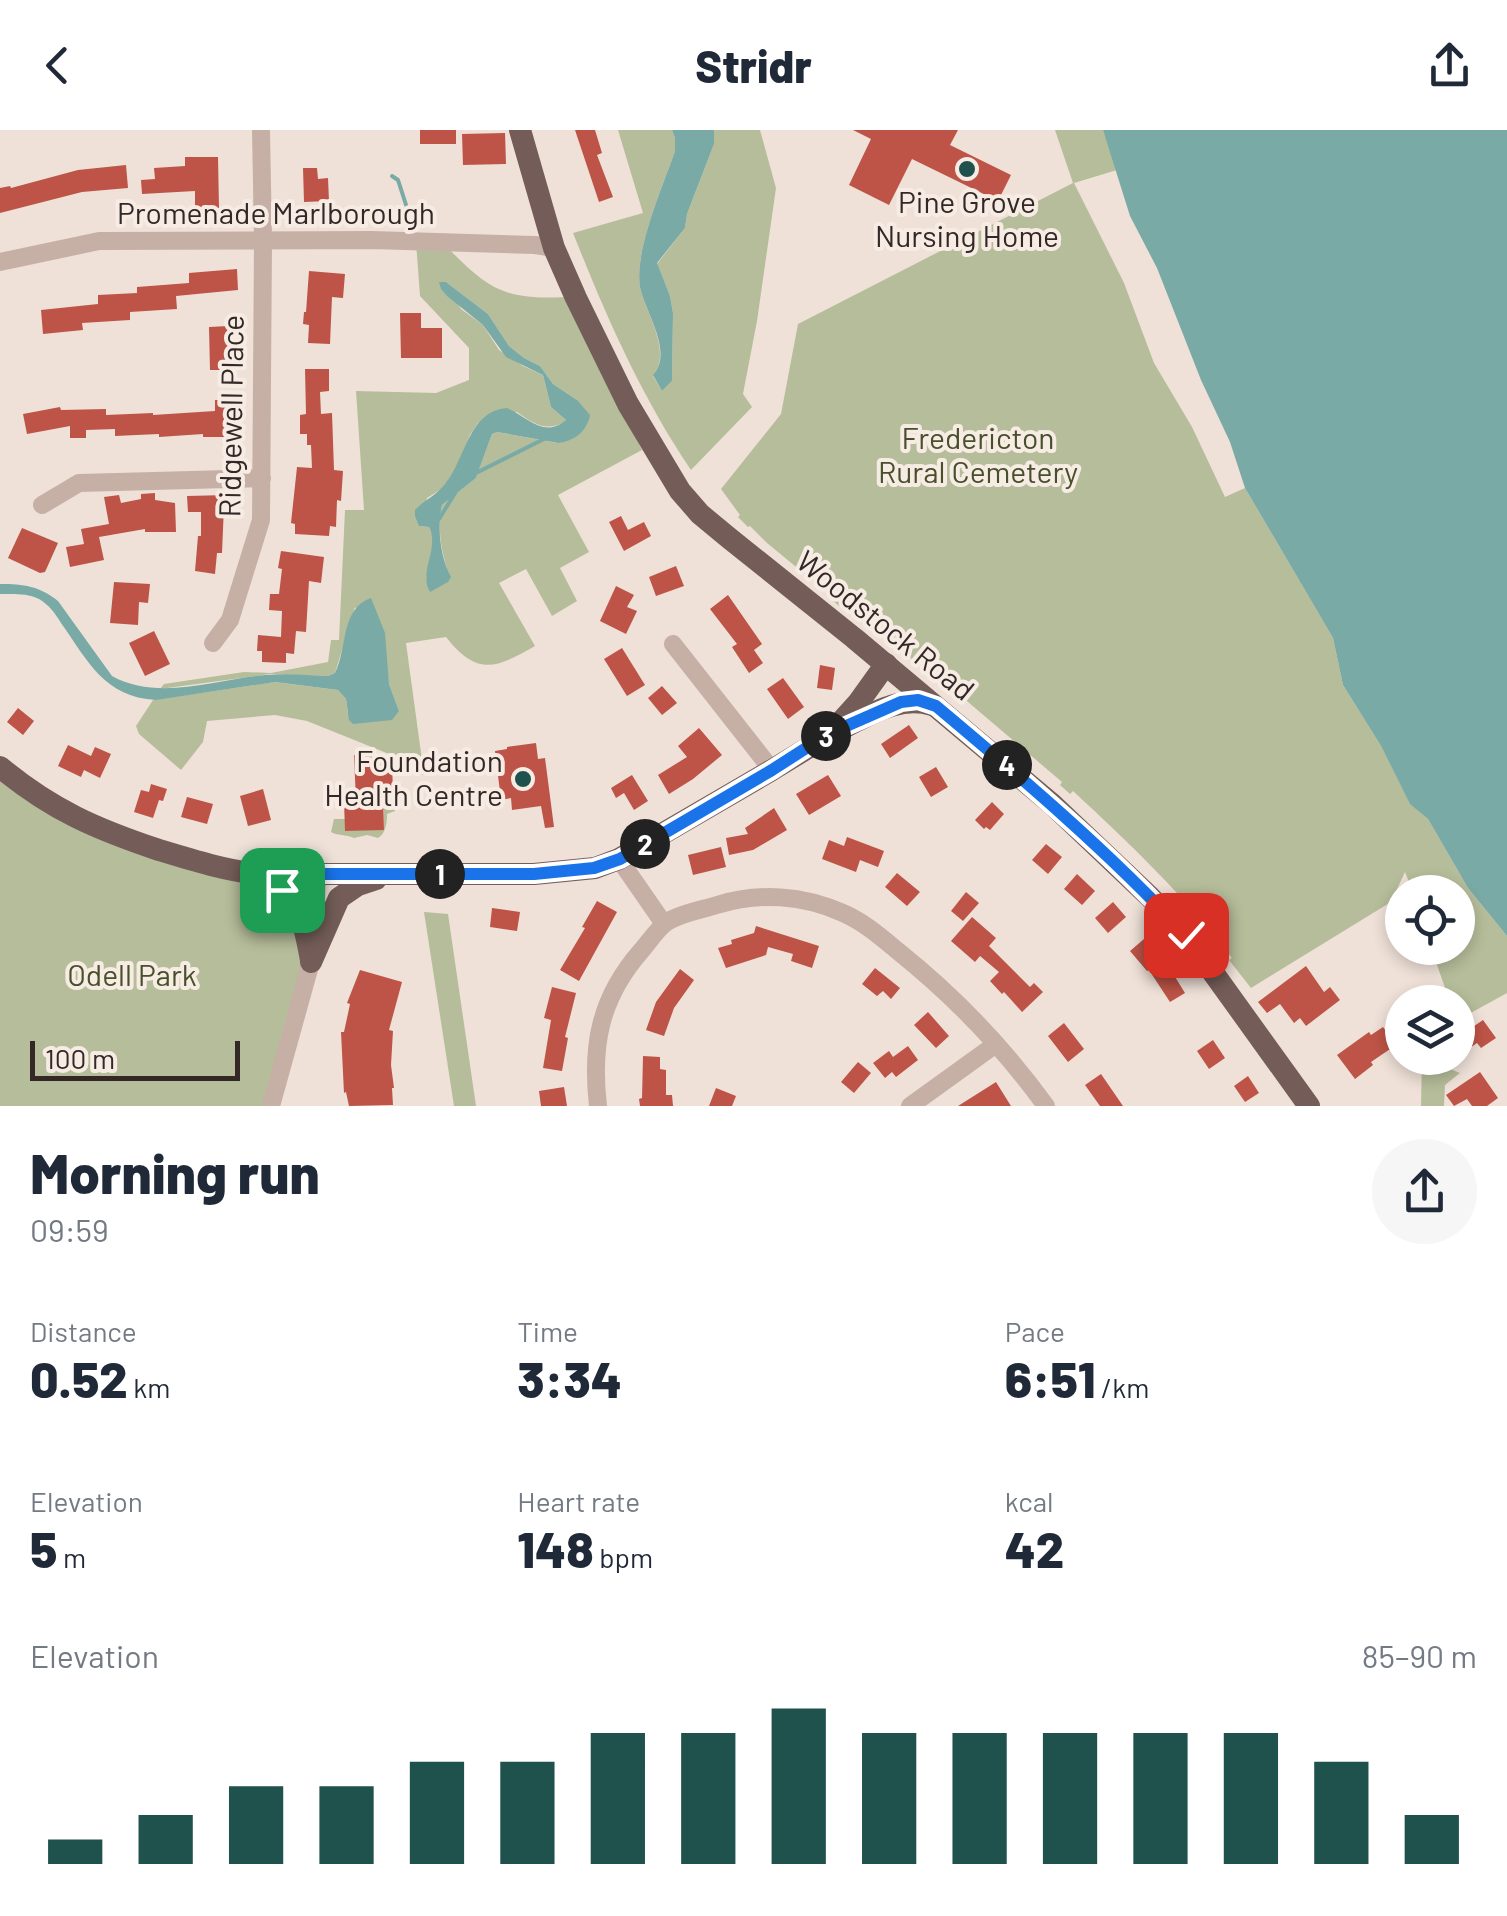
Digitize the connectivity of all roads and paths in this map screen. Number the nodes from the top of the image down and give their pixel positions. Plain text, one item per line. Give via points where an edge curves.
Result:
1 (261, 130) edge
2 (520, 130) edge
3 (263, 240) junction
4 (554, 248) junction
5 (0, 262) edge
6 (262, 478) junction
7 (42, 505) dead end
8 (213, 644) dead end
9 (672, 644) dead end
10 (886, 664) junction
11 (936, 706) junction
12 (828, 734) junction
13 (0, 767) edge
14 (772, 770) junction
15 (620, 859) junction
16 (258, 874) junction
17 (317, 874) junction
18 (390, 874) junction
19 (664, 924) junction
20 (312, 962) junction
21 (996, 1044) junction
22 (270, 1106) edge
23 (598, 1106) edge
24 (910, 1106) edge
25 (1046, 1106) edge
26 (1309, 1106) edge

1 - 3 street, Ridgewell Place
2 - 4 main road, Woodstock Road
3 - 4 street, Promenade Marlborough
3 - 5 street, Promenade Marlborough via 99,241
3 - 6 street, Ridgewell Place
4 - 10 main road, Woodstock Road via 628,404 680,491
6 - 7 street via 80,483
6 - 8 street, Ridgewell Place via 260,520 230,620
9 - 14 street
10 - 11 main road, Woodstock Road
10 - 12 main road
11 - 12 main road via 901,702
11 - 26 main road, Woodstock Road via 1052,804 1186,935
12 - 14 main road
13 - 16 main road via 49,804 108,834
14 - 15 main road
15 - 18 main road via 534,874
15 - 19 street
16 - 17 main road
16 - 20 main road via 296,906
17 - 18 main road
17 - 20 street
18 - 20 main road via 344,893
19 - 21 street via 744,899 815,902 878,936 942,987
19 - 23 street via 630,963 605,1009 595,1066
20 - 22 street
21 - 24 street
21 - 25 street

